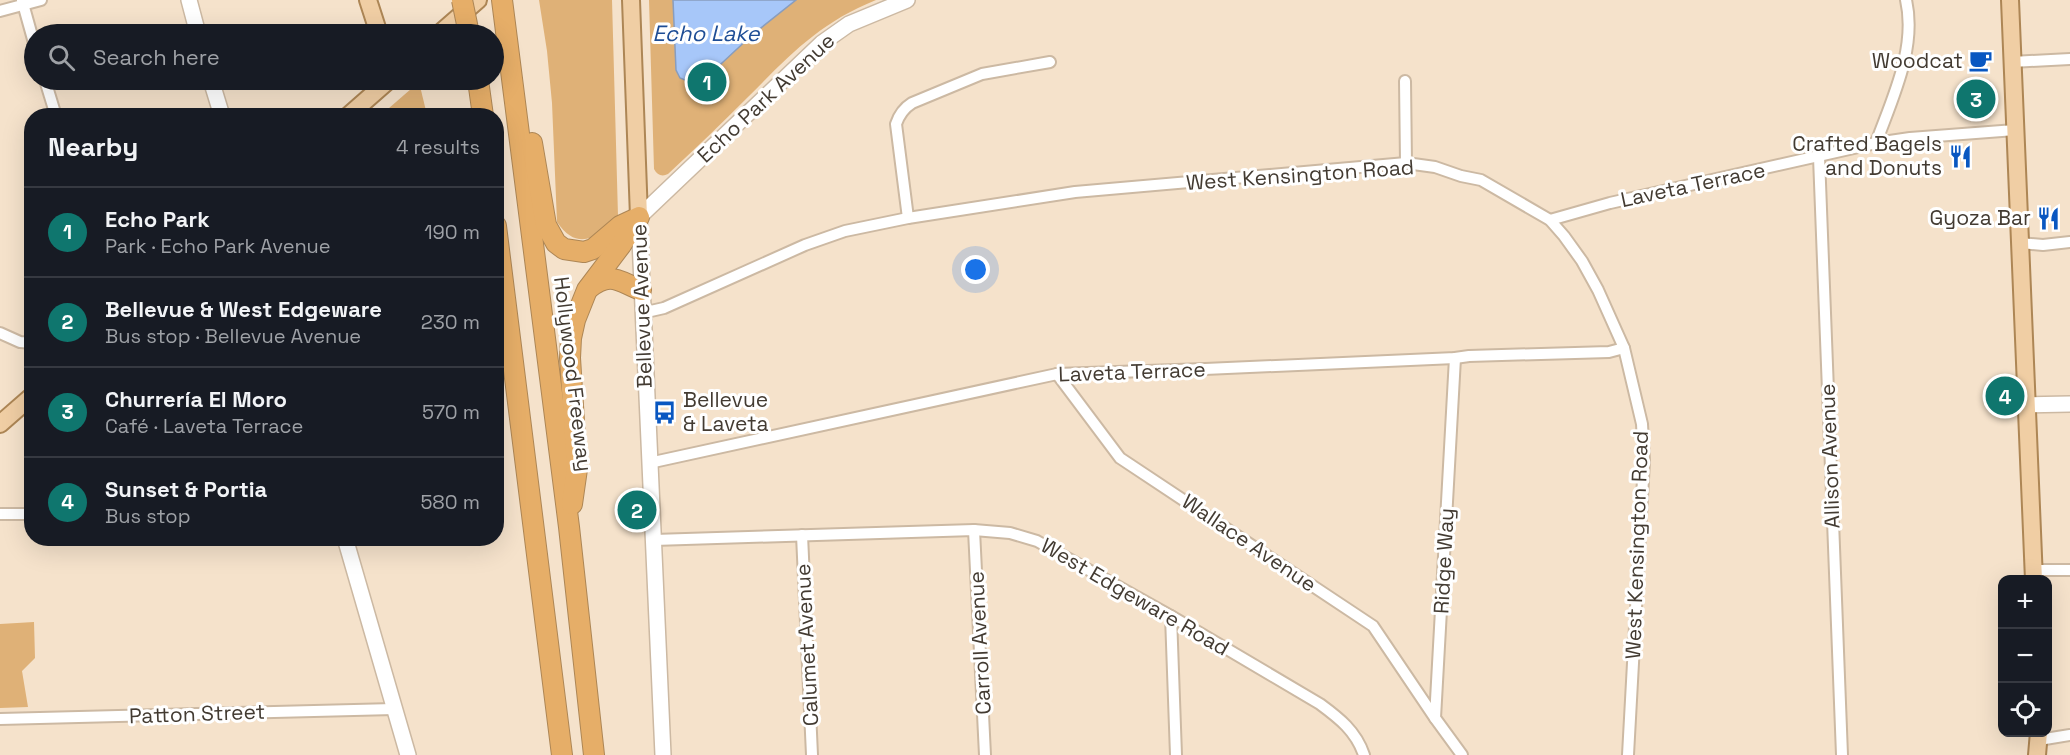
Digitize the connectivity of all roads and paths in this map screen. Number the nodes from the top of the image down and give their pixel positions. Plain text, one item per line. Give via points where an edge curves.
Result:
1 (41, 0) edge
2 (189, 0) edge
3 (368, 0) edge
4 (462, 0) edge
5 (470, 0) edge
6 (478, 0) edge
7 (502, 0) edge
8 (631, 0) edge
9 (907, 0) edge
10 (1906, 0) edge
11 (2010, 0) edge
12 (23, 2) edge
13 (0, 11) edge
14 (29, 24) edge
15 (195, 24) edge
16 (376, 24) edge
17 (451, 24) edge
18 (468, 24) edge
19 (471, 24) edge
20 (507, 47) junction
21 (2070, 59) edge
22 (1050, 62) dead end
23 (2012, 62) junction
24 (1405, 81) dead end
25 (48, 90) edge
26 (214, 90) edge
27 (378, 90) edge
28 (479, 90) edge
29 (54, 108) edge
30 (220, 108) edge
31 (357, 108) edge
32 (482, 108) edge
33 (2015, 130) junction
34 (1876, 143) junction
35 (1819, 157) junction
36 (1406, 163) junction
37 (639, 217) junction
38 (908, 219) junction
39 (1550, 220) junction
40 (2070, 242) edge
41 (2020, 243) junction
42 (504, 290) edge
43 (587, 290) junction
44 (641, 291) junction
45 (642, 313) junction
46 (0, 333) edge
47 (24, 342) edge
48 (1624, 348) junction
49 (1455, 358) junction
50 (1057, 374) junction
51 (24, 403) edge
52 (2070, 404) edge
53 (2026, 405) junction
54 (0, 424) edge
55 (649, 463) junction
56 (0, 514) edge
57 (24, 514) edge
58 (569, 527) junction
59 (974, 530) junction
60 (802, 535) junction
61 (654, 540) junction
62 (347, 546) edge
63 (2070, 570) edge
64 (2034, 575) edge
65 (1171, 616) junction
66 (394, 709) junction
67 (1435, 718) junction
68 (0, 719) edge
69 (2070, 735) edge
70 (2039, 742) edge
71 (408, 755) edge
72 (562, 755) edge
73 (594, 755) edge
74 (663, 755) edge
75 (812, 755) edge
76 (985, 755) edge
77 (1176, 755) edge
78 (1364, 755) edge
79 (1462, 755) edge
80 (1628, 755) edge
81 (1842, 755) edge

1 - 12 street
2 - 15 street
3 - 16 main road
4 - 18 highway, bridge
5 - 19 highway
6 - 17 main road
7 - 20 highway, Hollywood Freeway
8 - 37 main road, Bellevue Avenue
9 - 37 street, Echo Park Avenue via 849,24 822,43
10 - 34 street via 1910,32 1900,75
11 - 23 main road
12 - 13 street
12 - 14 street
20 - 37 highway via 531,141 546,225 556,243 564,249 584,252
20 - 58 highway, Hollywood Freeway
21 - 23 street
22 - 38 street via 982,74 906,107 896,124
23 - 33 main road
24 - 36 street
25 - 29 street
26 - 30 street
27 - 31 main road
28 - 32 highway
33 - 34 street, Laveta Terrace
33 - 41 main road
34 - 35 street, Laveta Terrace
35 - 39 street, Laveta Terrace
35 - 81 street, Allison Avenue
36 - 38 street, West Kensington Road via 1075,192
36 - 39 street, West Kensington Road via 1481,180
37 - 43 highway
37 - 44 street, Bellevue Avenue
38 - 45 street, West Kensington Road via 845,231 805,245 664,308
39 - 48 street, West Kensington Road via 1582,261
40 - 41 street
41 - 53 main road
42 - 72 highway
43 - 44 highway via 605,278 612,278
43 - 58 highway via 571,338 577,470
44 - 45 street, Bellevue Avenue
45 - 55 street, Bellevue Avenue
46 - 47 street
48 - 49 street, Laveta Terrace via 1609,352
48 - 80 street, West Kensington Road via 1642,424 1644,461
49 - 50 street, Laveta Terrace
49 - 67 street, Ridge Way
50 - 55 street, Laveta Terrace
50 - 67 street, Wallace Avenue via 1120,458 1373,626
51 - 54 main road
52 - 53 street
53 - 64 main road
55 - 61 street, Bellevue Avenue
56 - 57 street
58 - 73 highway, Hollywood Freeway
59 - 60 street, West Edgeware Road
59 - 65 street, West Edgeware Road via 1010,533 1037,541
59 - 76 street, Carroll Avenue
60 - 61 street, West Edgeware Road
60 - 75 street, Calumet Avenue
61 - 74 street, Bellevue Avenue
62 - 66 street
63 - 64 street
65 - 77 street
65 - 78 street, West Edgeware Road via 1329,711 1353,732
66 - 68 street, Patton Street
66 - 71 street
67 - 79 street
69 - 70 street

